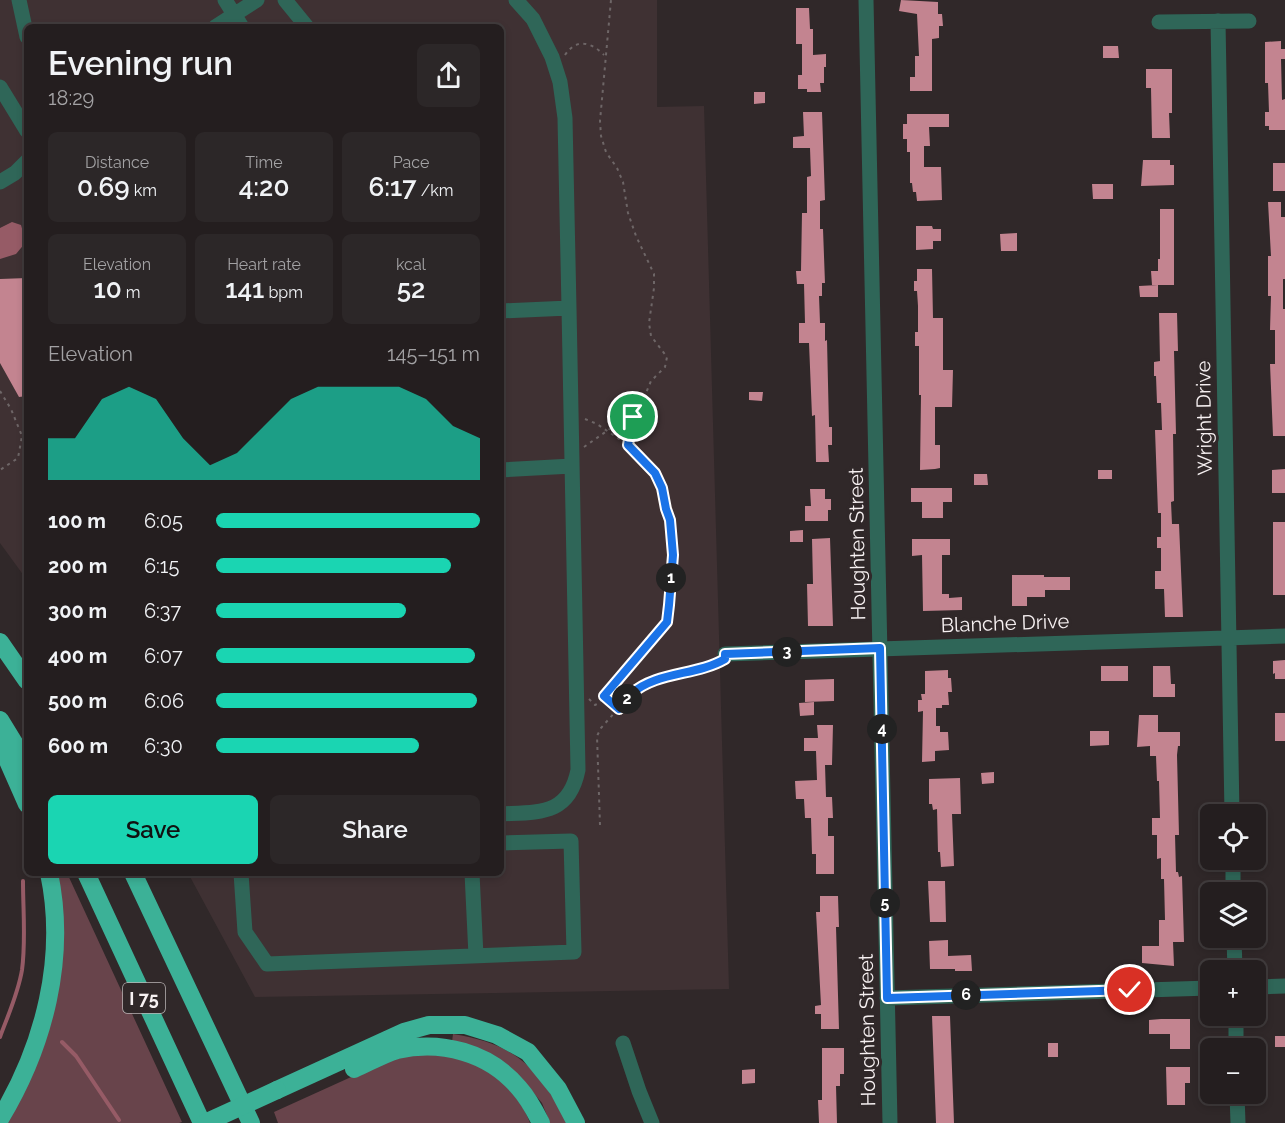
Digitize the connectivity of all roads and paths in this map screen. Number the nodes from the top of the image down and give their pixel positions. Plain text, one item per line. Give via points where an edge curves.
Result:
1 (19, 0) edge
2 (225, 0) edge
3 (256, 0) edge
4 (285, 0) edge
5 (516, 0) edge
6 (611, 0) edge
7 (866, 0) edge
8 (238, 21) edge
9 (1218, 21) junction
10 (1249, 21) dead end
11 (1159, 22) dead end
12 (24, 24) edge
13 (305, 24) edge
14 (562, 53) dead end
15 (605, 56) junction
16 (0, 87) edge
17 (24, 126) edge
18 (24, 164) edge
19 (0, 182) edge
20 (569, 308) junction
21 (504, 311) edge
22 (0, 391) edge
23 (571, 414) junction
24 (633, 417) junction
25 (607, 430) junction
26 (582, 438) dead end
27 (628, 445) junction
28 (572, 466) junction
29 (0, 470) edge
30 (504, 470) edge
31 (1285, 636) edge
32 (1228, 638) junction
33 (0, 642) edge
34 (880, 648) junction
35 (725, 654) joint
36 (24, 677) edge
37 (587, 690) dead end
38 (604, 696) junction
39 (619, 709) junction
40 (0, 720) edge
41 (0, 743) edge
42 (24, 759) edge
43 (24, 797) edge
44 (1232, 804) edge
45 (504, 814) edge
46 (600, 825) dead end
47 (504, 843) edge
48 (49, 876) edge
49 (87, 876) edge
50 (135, 876) edge
51 (241, 876) edge
52 (472, 876) edge
53 (476, 956) junction
54 (1285, 986) edge
55 (1266, 987) edge
56 (1200, 988) edge
57 (887, 998) junction
58 (623, 1043) dead end
59 (279, 1096) junction
60 (1238, 1104) edge
61 (0, 1119) edge
62 (203, 1123) edge
63 (233, 1123) edge
64 (251, 1123) edge
65 (541, 1123) edge
66 (576, 1123) edge
67 (652, 1123) edge
68 (890, 1123) edge
69 (1238, 1123) edge

1 - 12 street
2 - 8 street
3 - 8 street
4 - 13 street
5 - 20 street via 532,19 560,82 565,118
6 - 15 path
7 - 34 street, Houghten Street
9 - 10 street
9 - 11 street
9 - 32 street, Wright Drive
14 - 15 path via 564,57 578,43 587,43
15 - 24 path via 601,136 623,182 628,213 654,274 651,336 668,357
16 - 17 street
18 - 19 street
20 - 21 street
20 - 23 street
22 - 29 path via 22,436 18,459
23 - 25 path
23 - 28 street
24 - 25 path
24 - 27 path
25 - 26 path via 582,449
25 - 27 path
27 - 38 path via 655,473 662,488 673,555 669,605 667,622
28 - 30 street
28 - 45 street via 577,776 571,792 553,808
31 - 32 street, Blanche Drive
32 - 34 street, Blanche Drive
32 - 44 street, Wright Drive
33 - 36 highway
34 - 35 street, Blanche Drive
34 - 57 street, Houghten Street
35 - 39 path via 725,659 713,666 645,685
37 - 38 path via 595,705
38 - 39 path
39 - 46 path via 597,736
40 - 42 highway
41 - 43 highway
47 - 53 street via 571,841 574,952
48 - 61 highway via 54,949 45,1019 27,1069
49 - 62 highway, I 75
50 - 64 highway, I 75
51 - 53 street via 245,932 267,964
52 - 53 street
54 - 55 street
56 - 57 street
57 - 68 street, Houghten Street
58 - 67 street
59 - 62 highway, bridge
59 - 63 highway
59 - 65 highway via 395,1051 430,1046 455,1049 502,1070 519,1088
59 - 66 highway via 404,1032 429,1025 465,1025 497,1035 528,1052 558,1089
60 - 69 street

